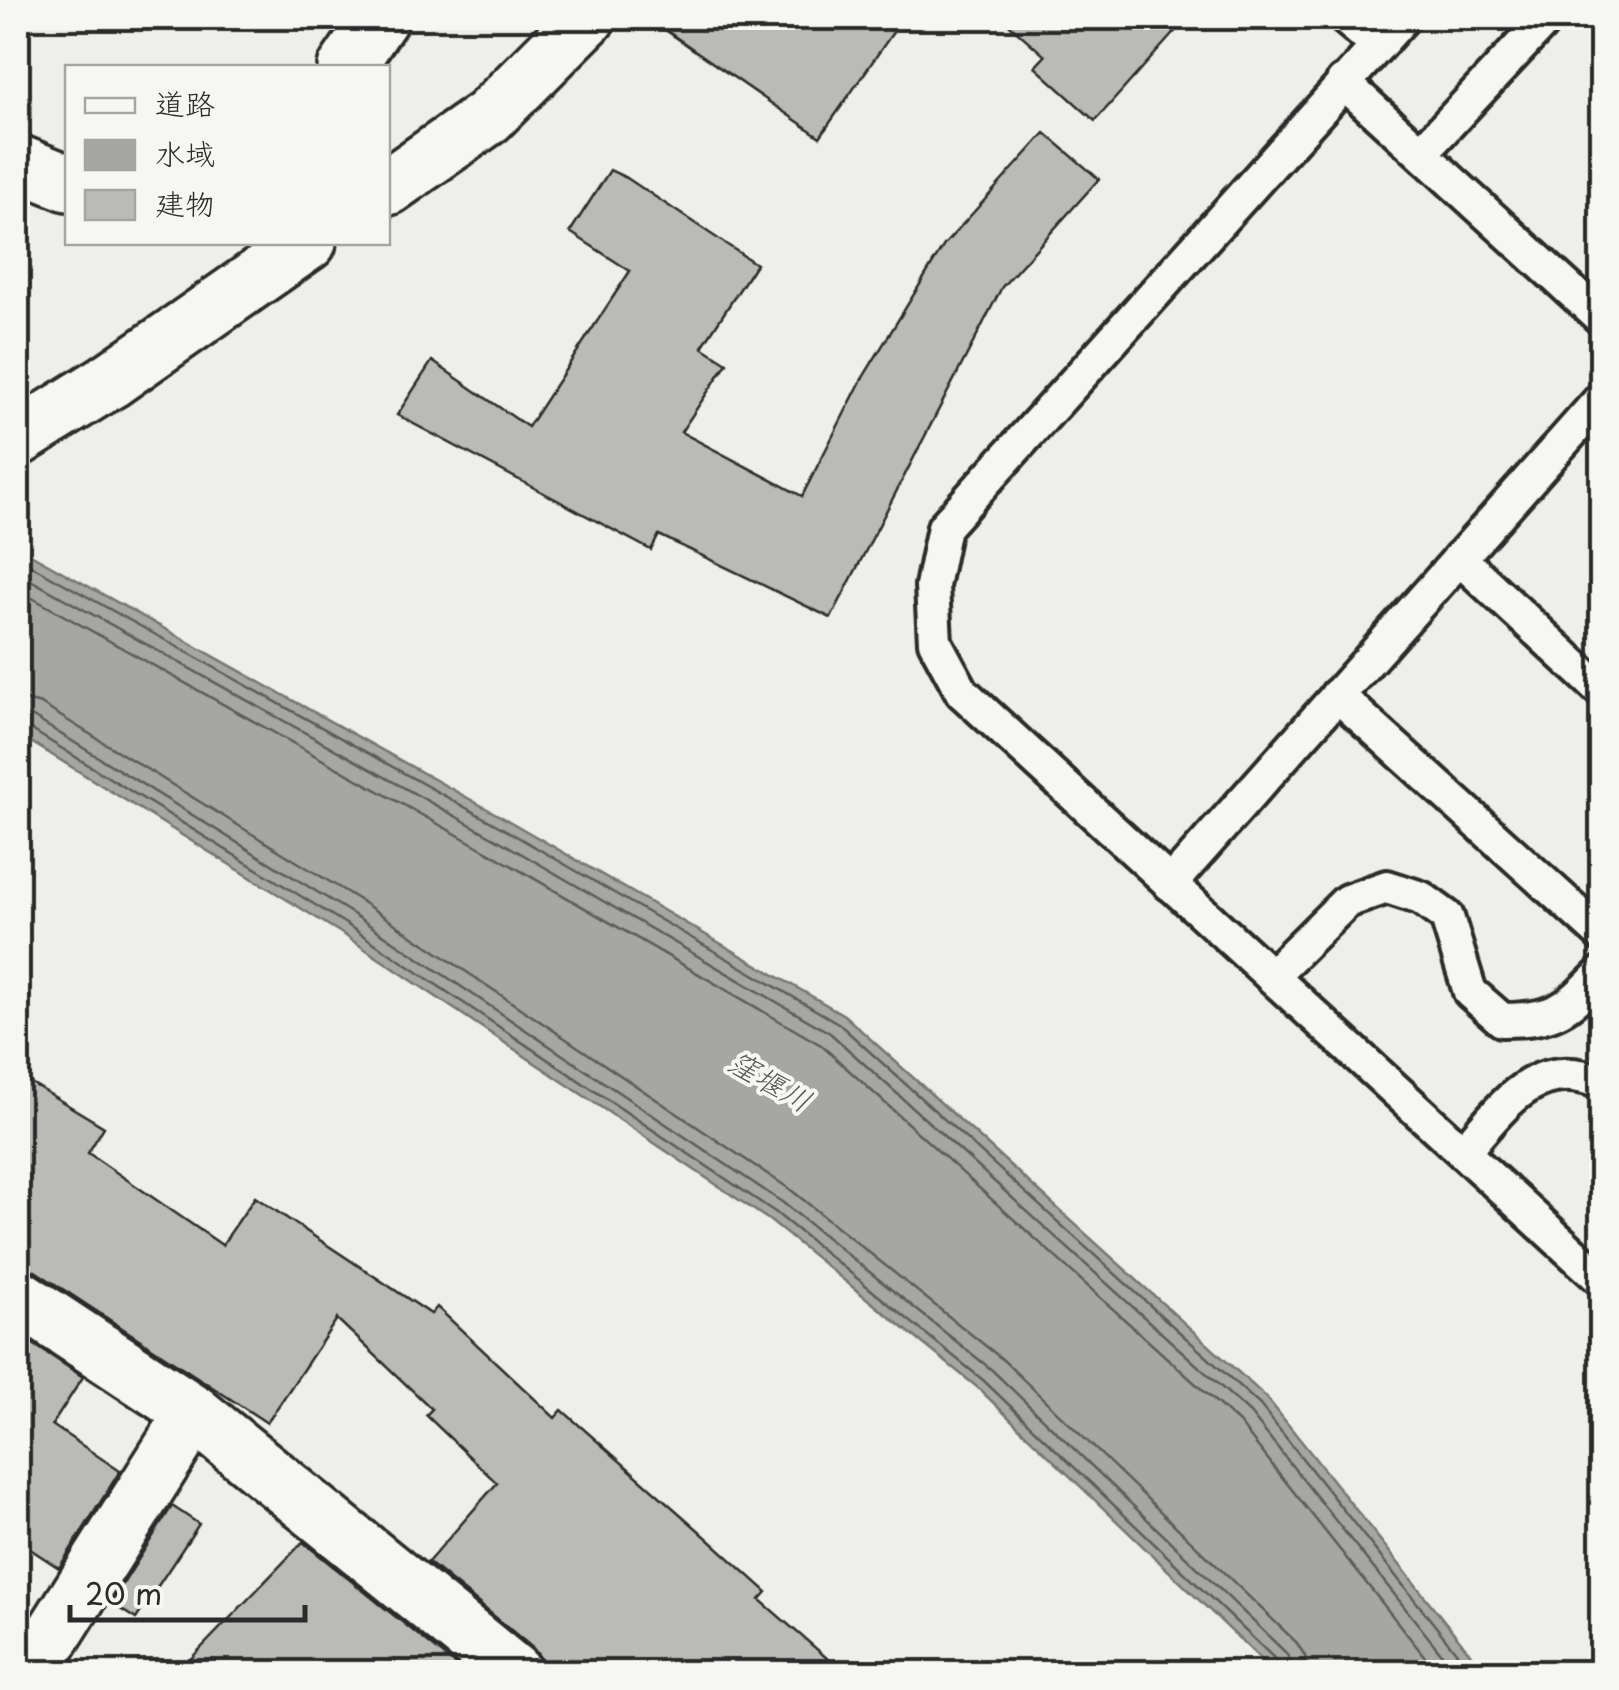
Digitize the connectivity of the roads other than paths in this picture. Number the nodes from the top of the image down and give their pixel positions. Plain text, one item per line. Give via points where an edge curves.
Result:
1 (380, 18) edge
2 (1345, 18) edge
3 (1403, 18) edge
4 (1547, 18) edge
5 (576, 21) edge
6 (1376, 44) junction
7 (348, 65) edge
8 (1343, 82) junction
9 (1420, 153) junction
10 (18, 162) edge
11 (65, 182) edge
12 (390, 186) edge
13 (304, 245) edge
14 (1602, 319) edge
15 (1602, 398) edge
16 (18, 438) edge
17 (1459, 558) junction
18 (1595, 673) edge
19 (1338, 695) junction
20 (1170, 884) junction
21 (1602, 935) edge
22 (1602, 973) edge
23 (1271, 976) junction
24 (1602, 1082) edge
25 (1463, 1152) junction
26 (1602, 1280) edge
27 (18, 1298) edge
28 (194, 1413) junction
29 (30, 1672) edge
30 (514, 1672) edge

1 - 7 street
2 - 6 lane
3 - 6 lane
4 - 9 lane
5 - 12 street via 488,117
6 - 8 lane
8 - 9 lane
8 - 20 lane via 944,527 932,586 935,642 962,692
9 - 14 lane
10 - 11 street
13 - 16 street
15 - 17 lane
17 - 18 lane
17 - 19 lane
19 - 20 lane
19 - 21 lane
20 - 23 lane
22 - 23 lane via 1571,1004 1539,1020 1502,1020 1470,992 1447,916 1387,887 1346,901
23 - 25 lane
24 - 25 lane via 1560,1073 1519,1088
25 - 26 lane
27 - 28 street
28 - 29 street
28 - 30 street

